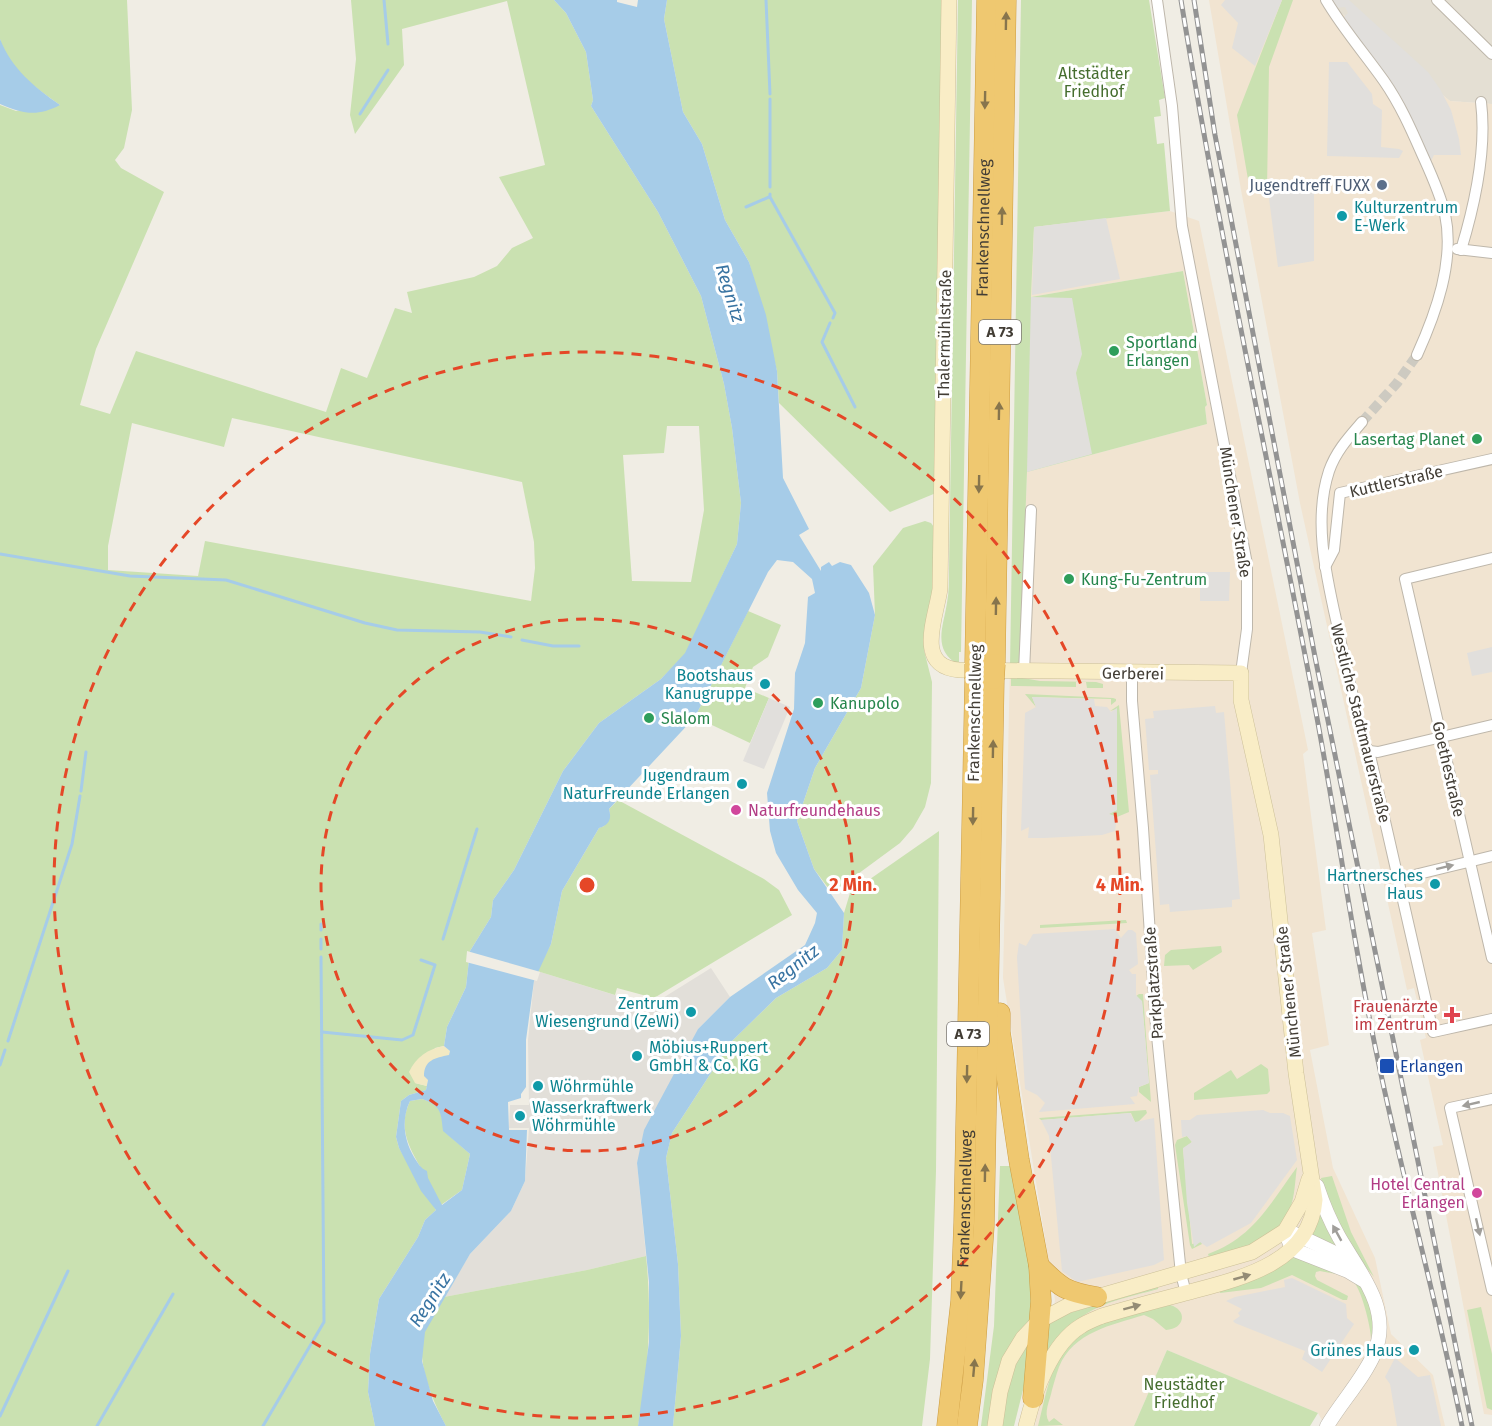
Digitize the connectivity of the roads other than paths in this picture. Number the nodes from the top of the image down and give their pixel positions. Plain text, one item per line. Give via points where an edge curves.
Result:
1 (949, 0) edge
2 (987, 0) edge
3 (1006, 0) edge
4 (1157, 0) edge
5 (1326, 0) edge
6 (1443, 2) edge
7 (1492, 54) edge
8 (1481, 102) dead end
9 (1448, 248) junction
10 (1461, 250) junction
11 (1492, 253) edge
12 (1417, 355) tunnel mouth
13 (1362, 422) tunnel mouth
14 (1492, 459) edge
15 (1031, 510) dead end
16 (1492, 558) edge
17 (1325, 567) junction
18 (939, 664) joint
19 (1024, 672) junction
20 (1132, 673) junction
21 (1241, 673) junction
22 (985, 680) junction
23 (1492, 725) edge
24 (1447, 736) junction
25 (1369, 751) junction
26 (1492, 856) edge
27 (1470, 861) junction
28 (1398, 879) junction
29 (989, 933) junction
30 (1492, 958) edge
31 (1492, 1019) edge
32 (1492, 1099) edge
33 (1310, 1165) junction
34 (1285, 1231) junction
35 (1297, 1243) junction
36 (1039, 1266) junction
37 (1490, 1267) edge
38 (1181, 1274) junction
39 (1367, 1283) junction
40 (1492, 1290) edge
41 (1186, 1293) junction
42 (1097, 1297) junction
43 (1039, 1321) junction
44 (1033, 1398) junction
45 (946, 1426) edge
46 (967, 1426) edge
47 (994, 1426) edge
48 (1026, 1426) edge
49 (1327, 1426) edge

1 - 18 main road, Thalermühlstraße via 940,589 931,640 931,652
2 -> 22 highway, Frankenschnellweg / A 73
22 -> 3 highway, Frankenschnellweg / A 73
4 - 21 street, Münchener Straße via 1172,106 1182,226 1247,564 1247,628
5 - 9 street via 1405,116 1442,203
6 - 7 street
8 - 10 street via 1479,163 1471,218
9 - 10 street
9 - 12 street via 1438,297
10 - 11 street
13 - 17 street, Westliche Stadtmauerstraße via 1344,441 1326,482 1322,535
14 - 17 street, Kuttlerstraße via 1340,493 1334,550
15 - 19 street
16 - 24 street, Goethestraße via 1405,579
17 - 25 street, Westliche Stadtmauerstraße via 1364,744
18 - 19 main road, Gerberei via 950,669
19 - 20 main road, Gerberei
20 - 21 main road, Gerberei
20 - 38 street, Parkplatzstraße via 1156,1026
21 - 33 main road, Münchener Straße via 1240,700 1271,835 1296,1073
29 -> 22 highway, Frankenschnellweg / A 73
22 -> 45 highway, Frankenschnellweg / A 73 via 960,1301
23 - 24 street
24 - 25 street
24 - 27 street, Goethestraße
25 - 28 street, Westliche Stadtmauerstraße
26 - 27 street
28 -> 27 street
27 - 30 street, Goethestraße
28 - 31 street, Westliche Stadtmauerstraße via 1433,1032
29 - 36 highway via 999,982 1000,1032 1014,1126
46 -> 29 highway, Frankenschnellweg / A 73 via 984,1226
32 -> 37 street via 1450,1108
33 - 34 main road, Münchener Straße via 1302,1203
33 - 35 main road, Münchener Straße via 1314,1213
39 -> 33 street via 1326,1212
34 - 35 street
34 - 38 main road, Münchener Straße via 1252,1252
35 - 39 street
41 -> 35 main road via 1253,1274
36 - 42 highway via 1061,1287
36 - 43 highway
37 - 40 street
38 - 41 street, Parkplatzstraße
38 - 42 main road, Münchener Straße
39 - 49 street via 1379,1315 1376,1348
44 -> 41 main road via 1057,1350 1080,1326 1102,1316
42 - 43 main road, Münchener Straße via 1069,1305
43 - 44 highway
43 - 47 main road, Münchener Straße via 1009,1361
44 - 48 main road

